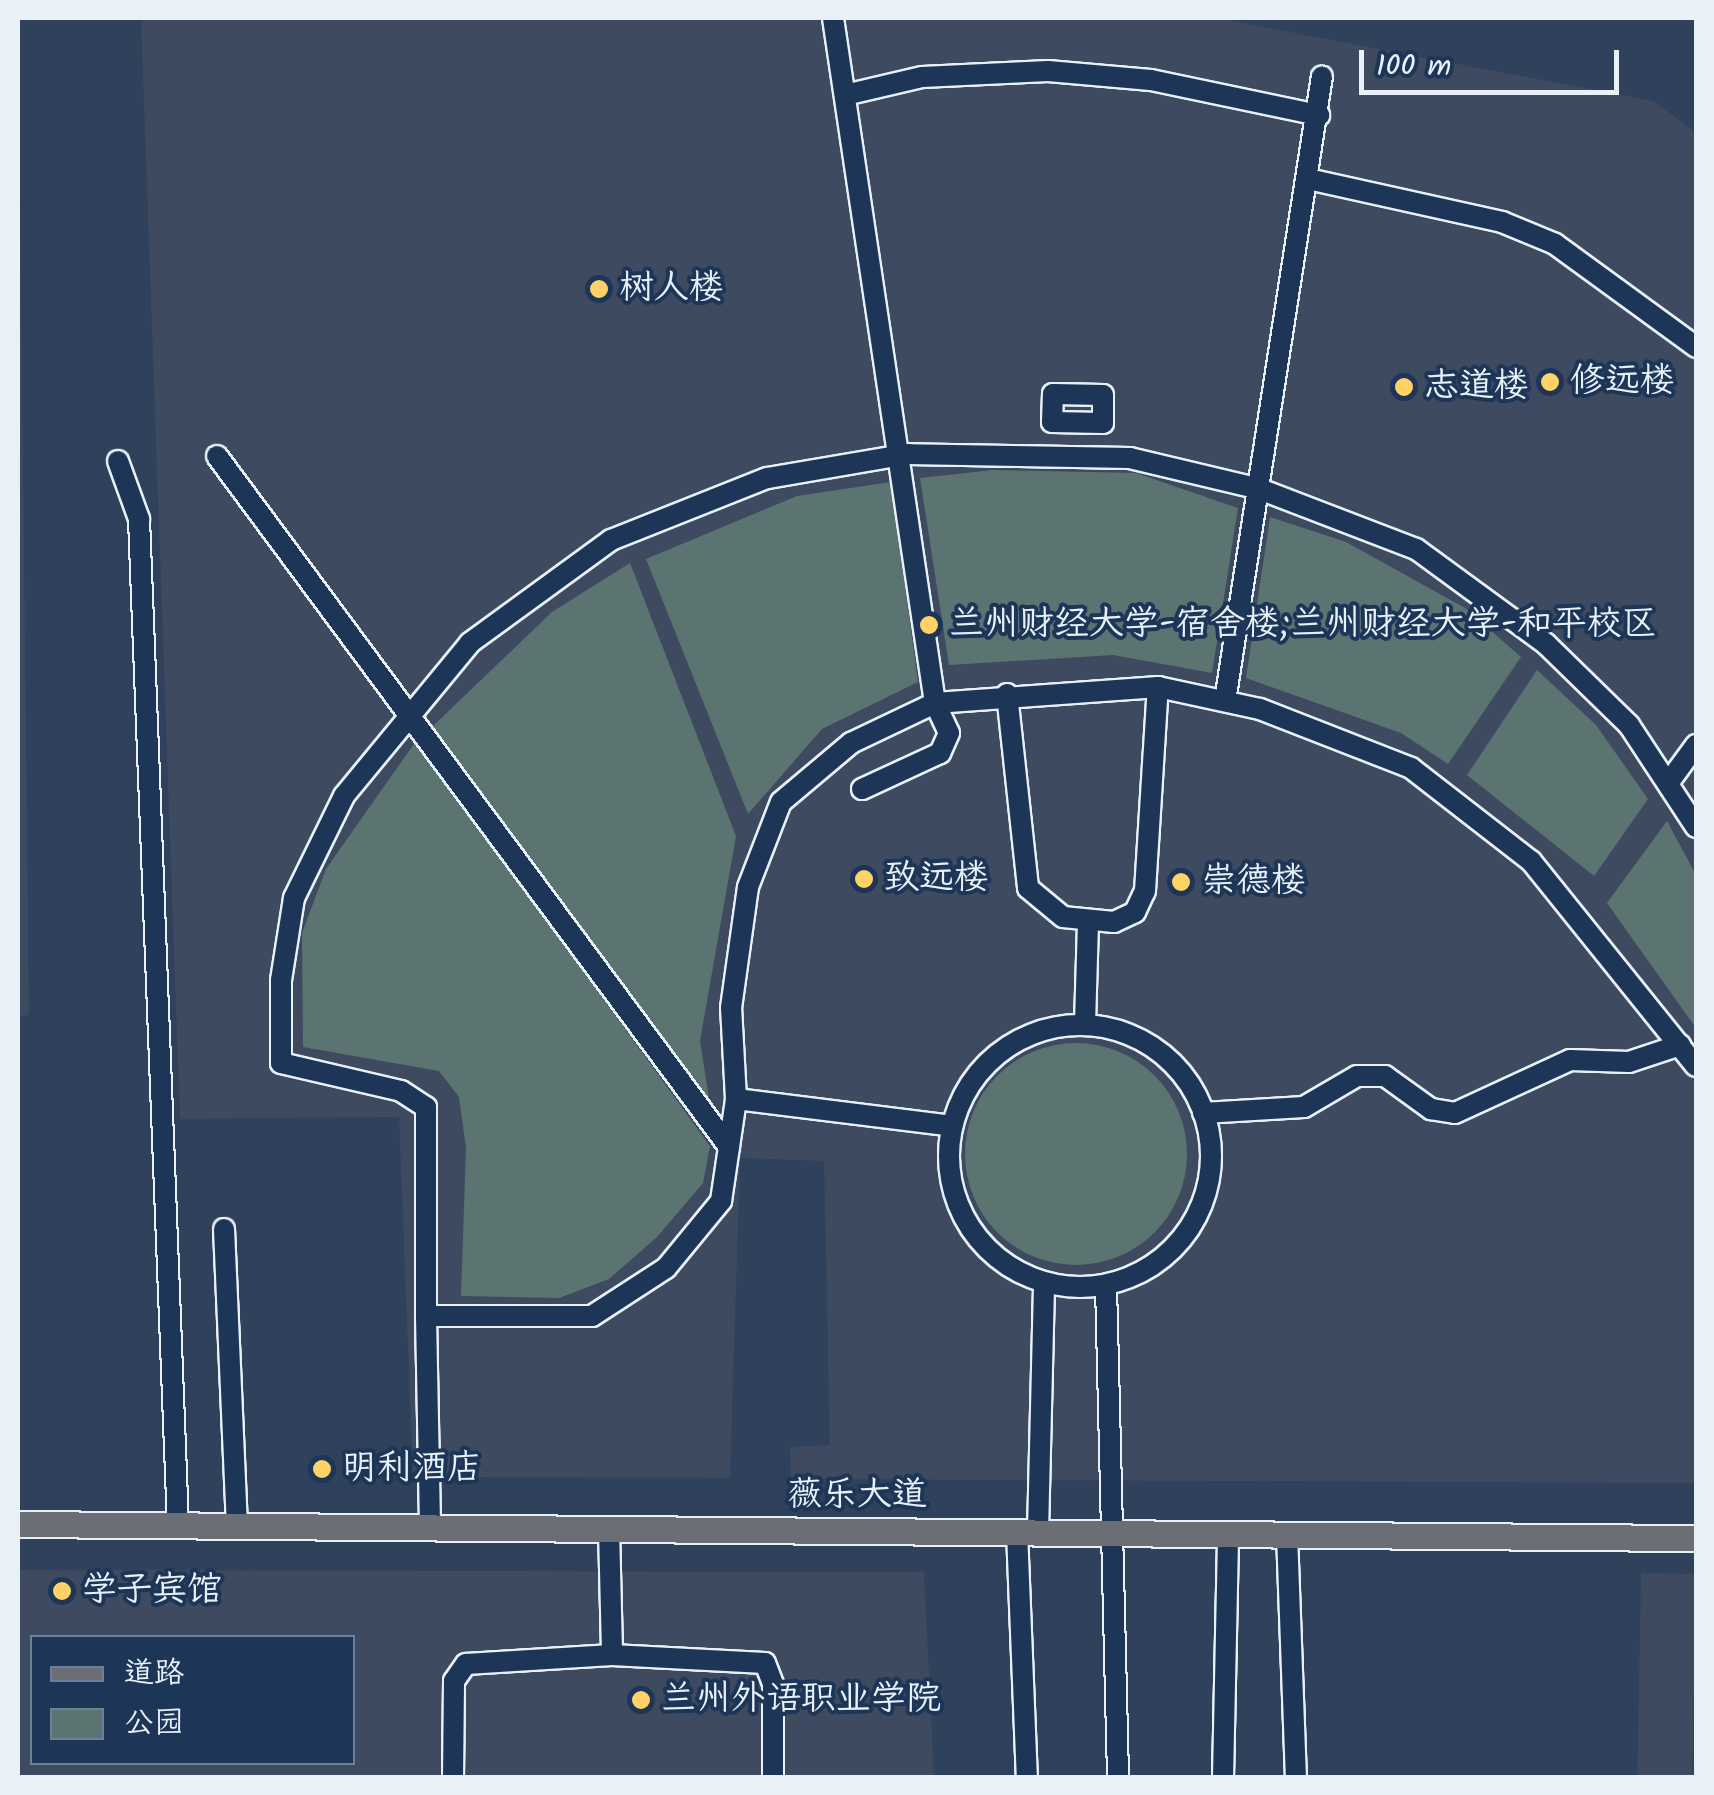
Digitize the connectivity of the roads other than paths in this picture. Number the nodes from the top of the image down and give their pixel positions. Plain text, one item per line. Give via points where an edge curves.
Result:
1 (833, 18) edge
2 (1322, 76) dead end
3 (845, 95) junction
4 (1319, 114) junction
5 (1308, 178) junction
6 (1696, 347) edge
7 (1077, 371) dead end
8 (1077, 394) junction
9 (1076, 422) junction
10 (1076, 451) junction
11 (217, 456) dead end
12 (900, 456) junction
13 (118, 461) dead end
14 (1260, 489) junction
15 (1158, 687) junction
16 (1007, 694) junction
17 (1225, 702) junction
18 (935, 703) junction
19 (410, 719) junction
20 (1696, 744) edge
21 (1669, 782) junction
22 (862, 789) dead end
23 (1696, 827) edge
24 (1088, 920) junction
25 (1085, 1024) junction
26 (1680, 1044) junction
27 (1696, 1066) edge
28 (736, 1098) junction
29 (1203, 1112) junction
30 (952, 1126) junction
31 (729, 1147) junction
32 (224, 1229) dead end
33 (1044, 1283) junction
34 (1106, 1285) junction
35 (426, 1316) junction
36 (18, 1524) edge
37 (178, 1526) junction
38 (237, 1526) junction
39 (430, 1528) junction
40 (609, 1529) junction
41 (1027, 1532) junction
42 (1113, 1533) junction
43 (1228, 1534) junction
44 (1287, 1534) junction
45 (1696, 1538) edge
46 (612, 1656) junction
47 (453, 1778) edge
48 (772, 1778) edge
49 (1026, 1778) edge
50 (1118, 1778) edge
51 (1223, 1778) edge
52 (1296, 1778) edge

1 - 3 street
2 - 4 street
3 - 4 street via 922,76 1048,71 1151,80
3 - 12 street
4 - 5 street
5 - 6 street via 1502,222 1555,244
5 - 14 street
7 - 8 street
8 - 9 street via 1053,394 1052,422
8 - 9 street via 1103,395 1103,422
9 - 10 street
10 - 12 street
10 - 14 street
11 - 19 street
12 - 18 street
12 - 19 street via 768,478 610,540 470,643
13 - 37 street via 140,518
14 - 17 street
14 - 21 street via 1416,549 1546,644 1629,725
15 - 16 street
15 - 17 street
15 - 24 street via 1145,892 1125,919
16 - 18 street
16 - 24 street via 1028,888 1048,911
17 - 26 street via 1410,768 1531,861
18 - 22 street via 949,732 940,753
18 - 28 street via 851,743 781,802 748,887 731,1008
19 - 31 street
19 - 35 street via 344,796 294,898 282,1063 401,1091 426,1107
20 - 21 street
21 - 23 street
24 - 25 street
25 - 29 street via 1160,1053
25 - 30 street via 1003,1050 976,1076
26 - 27 street
26 - 29 street via 1629,1062 1570,1060 1455,1113 1431,1109 1385,1076 1357,1076 1304,1106
28 - 30 street
28 - 31 street
29 - 34 street via 1210,1168 1194,1221 1157,1263
30 - 33 street via 952,1182 964,1217 1000,1260
31 - 35 street via 721,1201 666,1268 592,1316
32 - 38 street
33 - 34 street
33 - 41 street
34 - 42 street
35 - 39 street
36 - 37 main road, 薇乐大道
37 - 38 main road, 薇乐大道
38 - 39 main road, 薇乐大道
39 - 40 main road, 薇乐大道
40 - 41 main road, 薇乐大道
40 - 46 street
41 - 42 main road, 薇乐大道
41 - 49 street
42 - 43 main road, 薇乐大道
42 - 50 street
43 - 44 main road, 薇乐大道
43 - 51 street
44 - 45 main road, 薇乐大道
44 - 52 street
46 - 47 street via 466,1664 454,1682
46 - 48 street via 765,1663 773,1676

